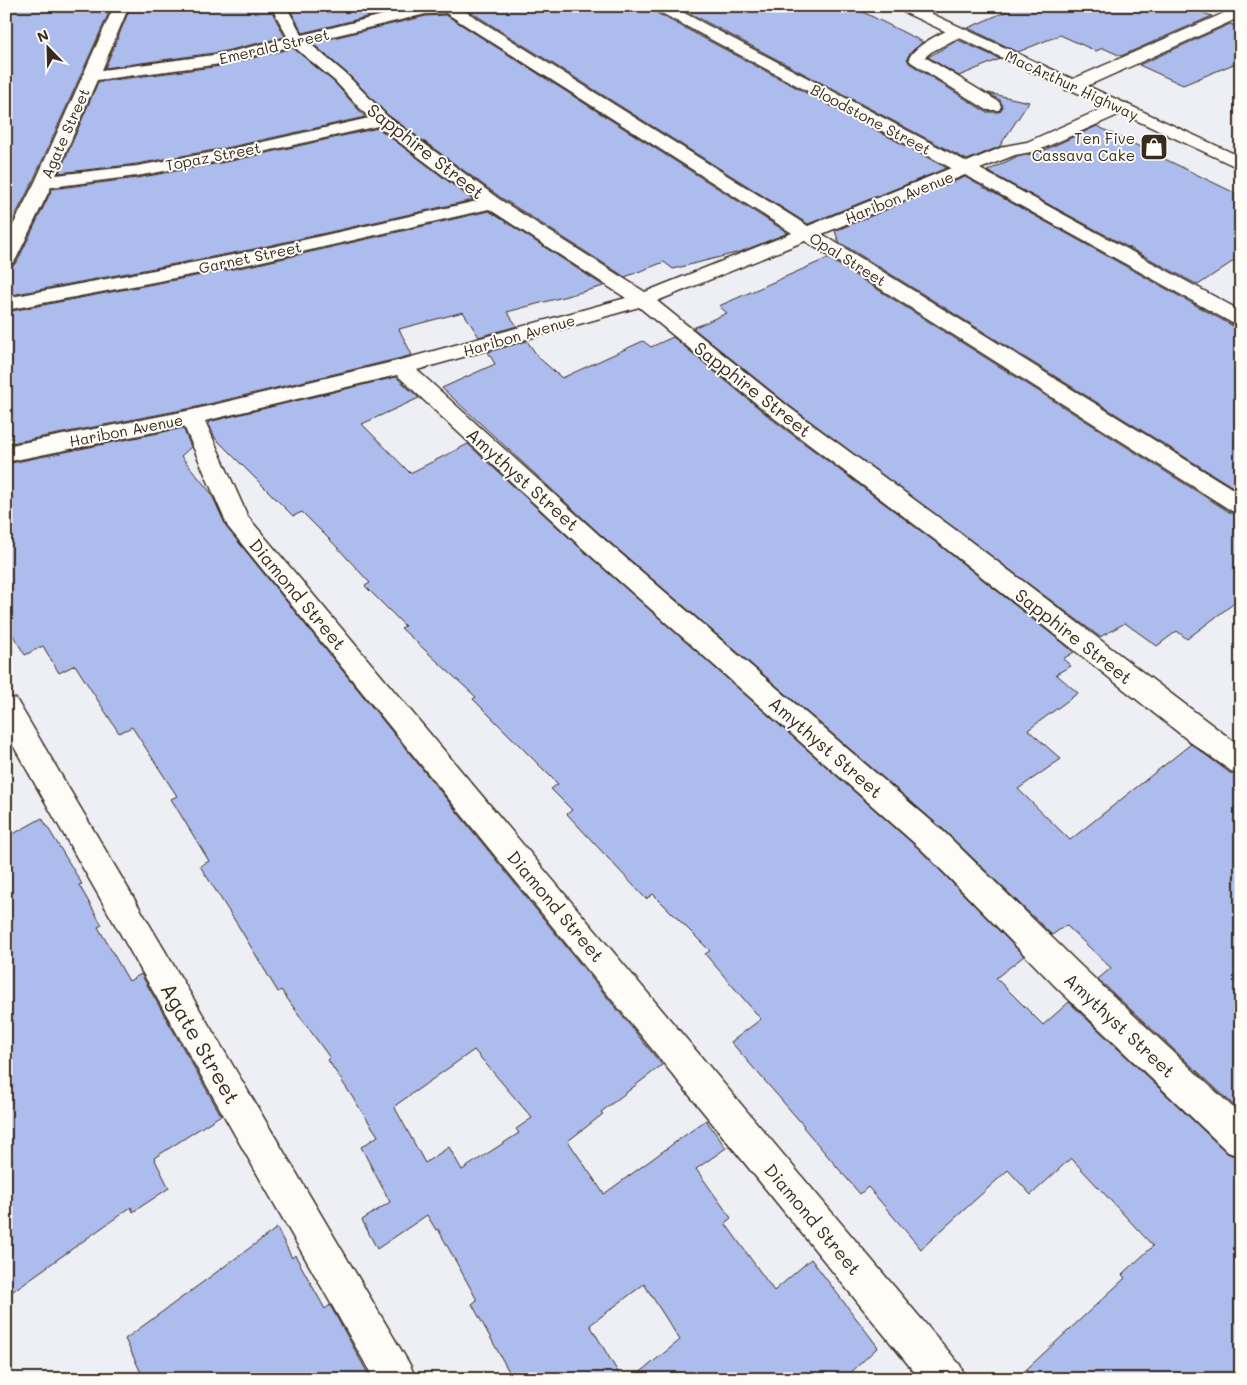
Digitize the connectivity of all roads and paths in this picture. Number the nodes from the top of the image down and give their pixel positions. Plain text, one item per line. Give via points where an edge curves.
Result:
1 (122, 6) edge
2 (278, 6) edge
3 (659, 6) edge
4 (902, 6) edge
5 (1219, 6) edge
6 (456, 12) joint
7 (1239, 12) edge
8 (958, 32) junction
9 (298, 42) junction
10 (90, 76) junction
11 (1072, 86) junction
12 (1114, 104) junction
13 (993, 106) dead end
14 (381, 120) junction
15 (1241, 164) edge
16 (967, 169) junction
17 (44, 182) junction
18 (492, 203) junction
19 (807, 234) junction
20 (6, 259) edge
21 (642, 300) junction
22 (6, 304) edge
23 (1241, 320) edge
24 (401, 368) junction
25 (192, 417) junction
26 (6, 454) edge
27 (1241, 505) edge
28 (6, 707) edge
29 (1241, 763) edge
30 (1241, 1139) edge
31 (396, 1379) edge
32 (946, 1379) edge

1 - 10 main road, Agate Street
2 - 9 main road, Sapphire Street
3 - 16 main road, Bloodstone Street
4 - 8 main road, MacArthur Highway
5 - 7 main road
6 - 9 main road, Emerald Street via 438,7
6 - 19 main road, Opal Street
7 - 11 main road
8 - 11 main road, MacArthur Highway
8 - 13 main road via 925,49 917,59
9 - 10 main road, Emerald Street via 220,59
9 - 14 main road, Sapphire Street via 341,78
10 - 17 main road, Agate Street
11 - 12 main road, MacArthur Highway
12 - 15 main road, MacArthur Highway
12 - 16 main road, Haribon Avenue via 1031,146 1012,150
14 - 17 main road, Topaz Street via 231,154 137,171
14 - 18 main road, Sapphire Street
16 - 19 main road, Haribon Avenue
16 - 23 main road, Bloodstone Street
17 - 20 main road, Agate Street
18 - 21 main road, Sapphire Street
18 - 22 main road, Garnet Street via 254,257
19 - 21 main road, Haribon Avenue
19 - 27 main road, Opal Street
21 - 24 main road, Haribon Avenue
21 - 29 main road, Sapphire Street via 782,413
24 - 25 main road, Haribon Avenue
24 - 30 main road, Amythyst Street via 598,547 932,840 1069,977
25 - 26 main road, Haribon Avenue
25 - 32 main road, Diamond Street via 237,520
28 - 31 main road, Agate Street

